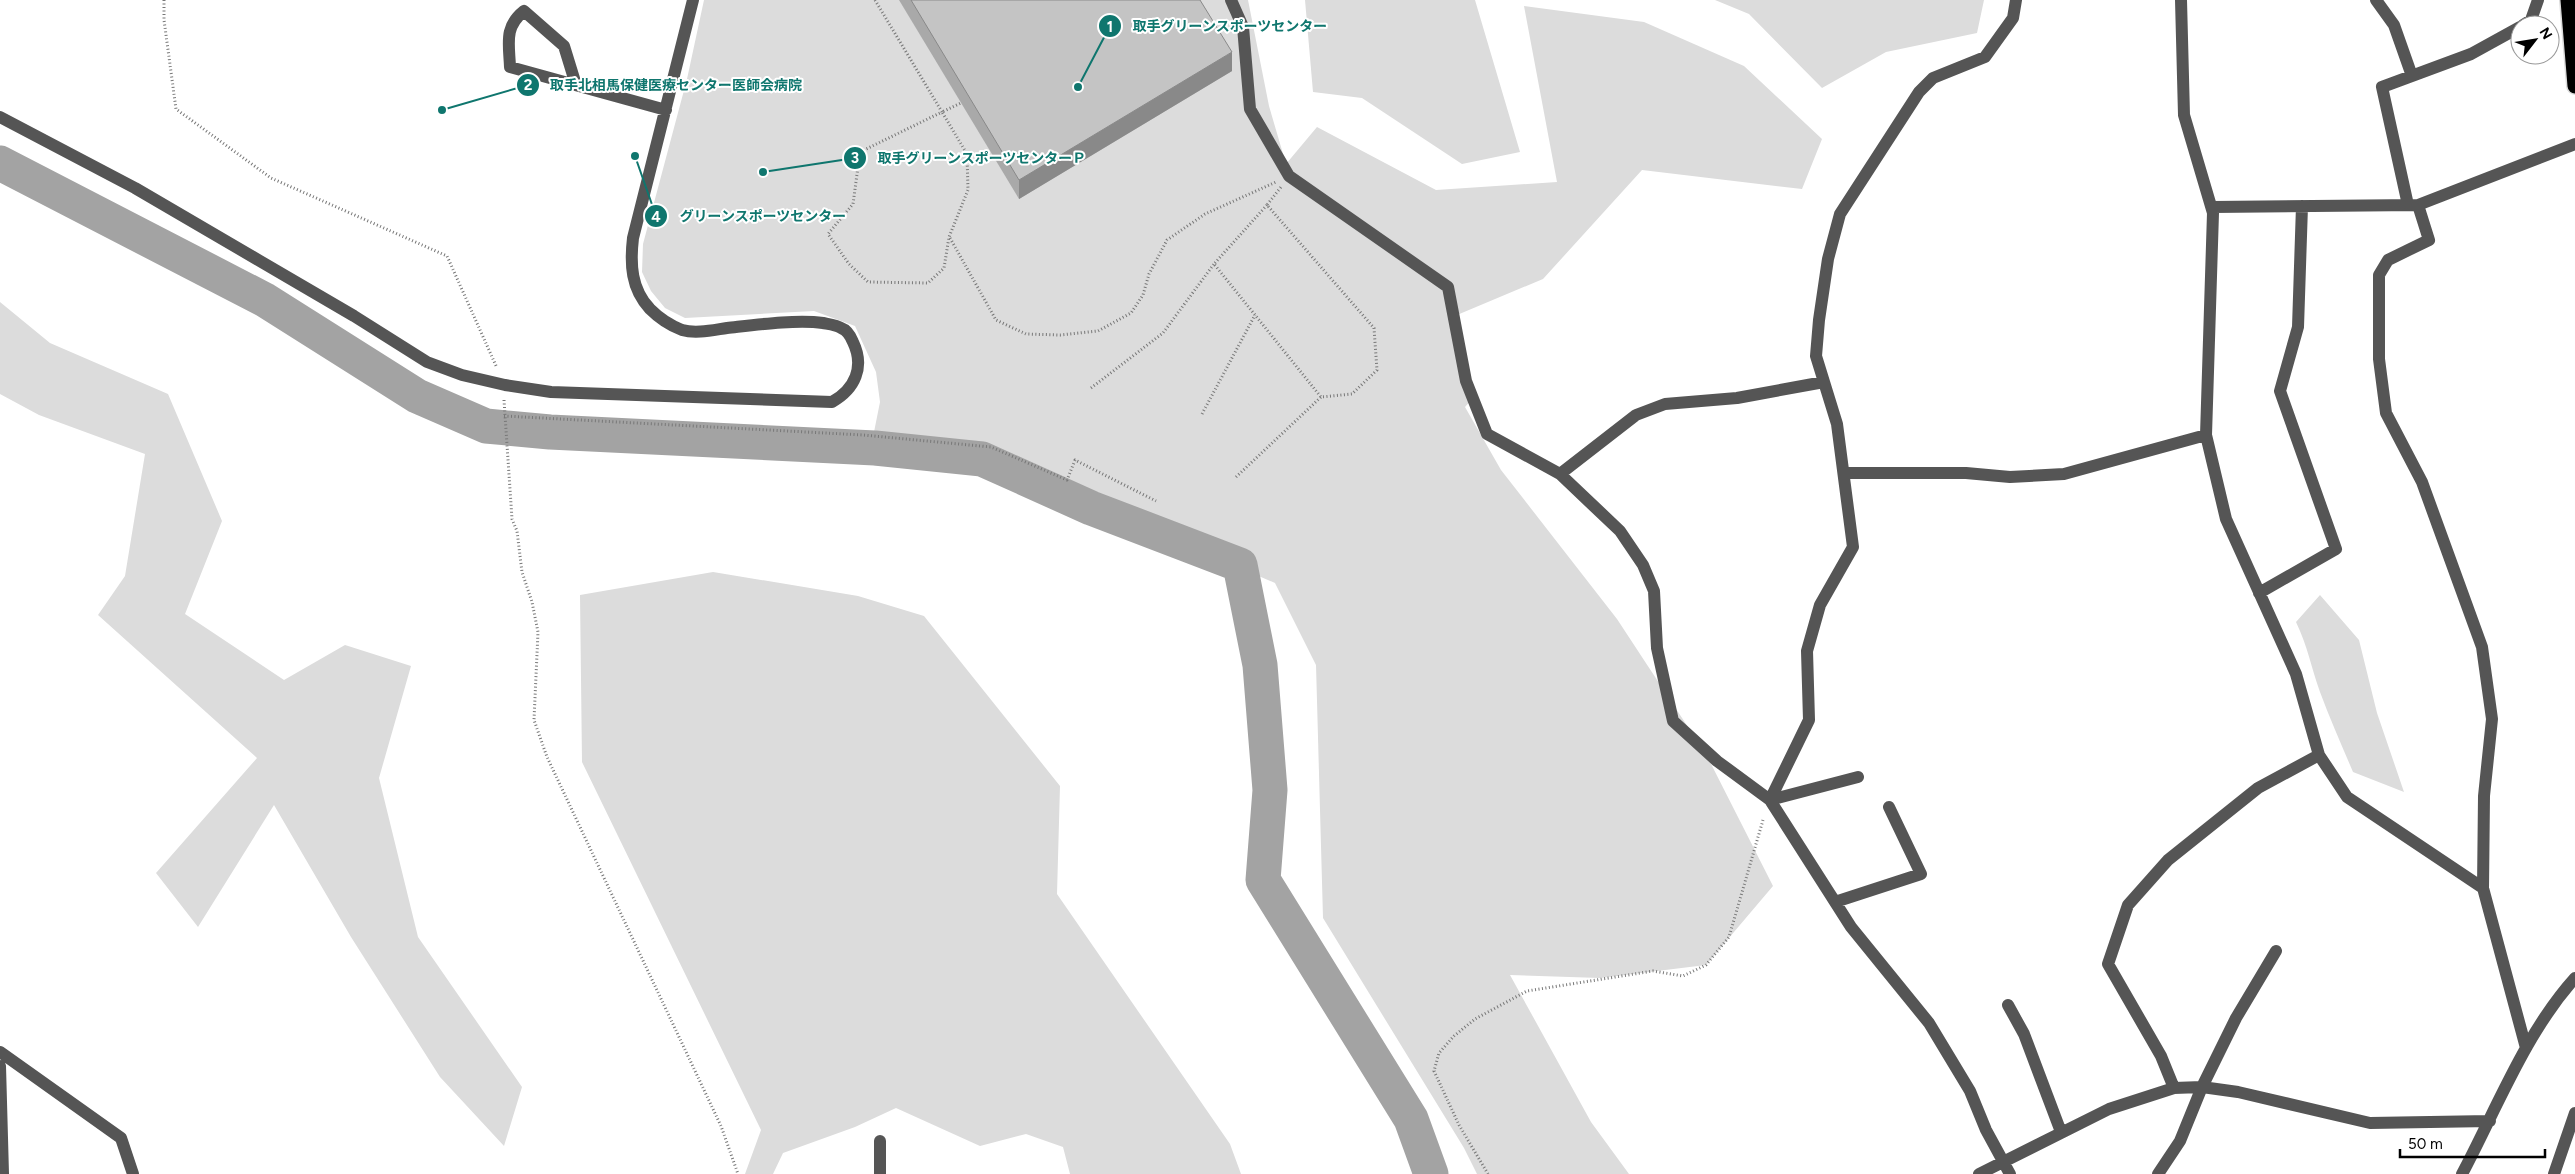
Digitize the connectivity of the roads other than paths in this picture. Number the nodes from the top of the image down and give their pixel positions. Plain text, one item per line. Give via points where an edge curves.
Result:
1 (693, 0) edge
2 (1231, 0) edge
3 (2016, 0) edge
4 (2181, 0) edge
5 (2376, 0) edge
6 (2538, 0) edge
7 (2568, 0) edge
8 (2533, 15) edge
9 (2510, 32) edge
10 (2412, 76) junction
11 (576, 85) junction
12 (2575, 86) edge
13 (666, 110) junction
14 (0, 117) edge
15 (2575, 144) edge
16 (2413, 205) junction
17 (2302, 206) junction
18 (2213, 213) junction
19 (1824, 382) junction
20 (2206, 435) junction
21 (1844, 473) junction
22 (1560, 474) junction
23 (2259, 593) junction
24 (2319, 755) junction
25 (1858, 777) dead end
26 (1770, 800) junction
27 (1889, 807) dead end
28 (2483, 888) junction
29 (1836, 902) junction
30 (2276, 951) dead end
31 (2575, 978) edge
32 (2008, 1005) dead end
33 (2526, 1048) junction
34 (0, 1052) edge
35 (0, 1066) edge
36 (2202, 1087) junction
37 (2174, 1088) junction
38 (2575, 1113) edge
39 (2490, 1122) junction
40 (2061, 1132) junction
41 (880, 1141) dead end
42 (2002, 1161) junction
43 (4, 1174) edge
44 (133, 1174) edge
45 (880, 1174) edge
46 (1979, 1174) edge
47 (2010, 1174) edge
48 (2158, 1174) edge
49 (2462, 1174) edge
50 (2554, 1174) edge

1 - 13 street
2 - 22 street via 1243,26 1250,109 1288,176 1448,287 1466,381 1487,434
3 - 19 street via 2013,18 1985,57 1932,78 1919,92 1840,214 1828,259 1819,320 1816,356
4 - 18 street via 2184,114
5 - 10 street via 2394,25
6 - 8 street
7 - 12 highway
9 - 10 street via 2471,54
10 - 16 street via 2382,87
11 - 11 street via 510,67 508,32 515,18 524,11 564,46
11 - 13 street
13 - 14 street via 630,261 634,282 644,302 661,320 684,330 820,323 841,328 850,336 860,362 857,378 844,396 832,402 551,392 462,375 427,362 135,188
15 - 16 street
16 - 17 street
16 - 28 street via 2429,240 2388,260 2379,275 2379,359 2386,413 2422,482 2482,647 2492,719 2484,796
17 - 18 street via 2213,207
17 - 23 street via 2298,327 2280,391 2336,549
18 - 20 street
19 - 21 street via 1837,424
19 - 22 street via 1737,398 1665,404 1636,415
20 - 21 street via 2064,474
20 - 23 street via 2226,519
21 - 26 street via 1853,547 1820,606 1808,651 1809,720
22 - 26 street via 1620,531 1654,591 1657,648 1673,721 1717,761
23 - 24 street via 2296,674
24 - 28 street via 2347,797
24 - 37 street via 2258,788 2168,860 2128,905 2108,964 2161,1056
25 - 26 street
26 - 29 street
27 - 29 street via 1921,874
28 - 33 street
29 - 42 street via 1851,926 1929,1022 1970,1091
30 - 36 street via 2236,1018
31 - 33 street via 2561,993
32 - 40 street via 2024,1034
33 - 39 street
34 - 44 street via 121,1138
35 - 43 street
36 - 37 street
36 - 39 street via 2238,1092 2370,1123
36 - 48 street via 2180,1141
37 - 40 street via 2109,1109
38 - 50 street
39 - 49 street
40 - 42 street
41 - 45 street
42 - 46 street
42 - 47 street

